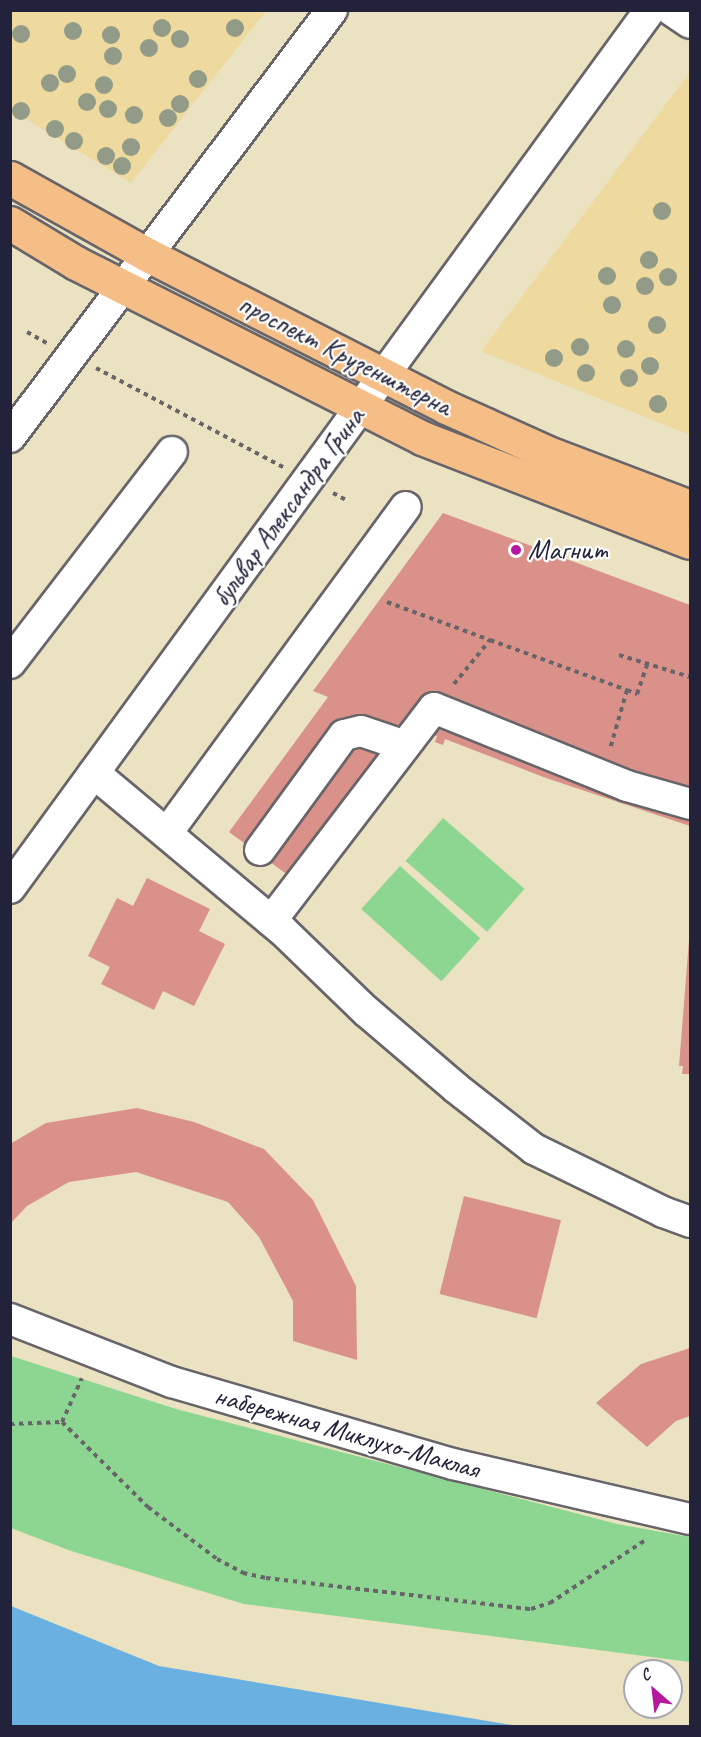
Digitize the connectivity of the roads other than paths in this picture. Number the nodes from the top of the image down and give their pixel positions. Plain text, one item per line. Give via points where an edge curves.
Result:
1 (332, 10) edge
2 (650, 10) edge
3 (671, 10) edge
4 (690, 23) edge
5 (10, 178) edge
6 (10, 223) edge
7 (148, 255) junction
8 (124, 287) junction
9 (385, 374) junction
10 (360, 407) junction
11 (10, 437) edge
12 (172, 452) dead end
13 (406, 507) dead end
14 (690, 507) edge
15 (690, 542) edge
16 (10, 663) edge
17 (405, 746) junction
18 (94, 773) junction
19 (690, 804) edge
20 (167, 833) junction
21 (260, 850) dead end
22 (10, 888) edge
23 (271, 921) junction
24 (690, 1222) edge
25 (10, 1319) edge
26 (690, 1519) edge

1 - 7 street
2 - 9 street, бульвар Александра Грина
3 - 4 street
5 - 7 main road, проспект Крузенштерна
6 - 8 main road, проспект Крузенштерна
7 - 8 street
7 - 9 main road, проспект Крузенштерна
8 - 10 main road, проспект Крузенштерна
8 - 11 street
9 - 10 street, бульвар Александра Грина
9 - 14 main road, проспект Крузенштерна via 446,407 553,455
10 - 15 main road, проспект Крузенштерна via 422,438
10 - 18 street, бульвар Александра Грина
12 - 16 street
13 - 20 street
17 - 19 street via 434,708 602,776
17 - 21 street via 361,730 344,735
17 - 23 street
18 - 20 street
18 - 22 street, бульвар Александра Грина
20 - 23 street
23 - 24 street via 366,1011 534,1149
25 - 26 street, набережная Миклухо-Маклая via 172,1382 318,1425 453,1464

